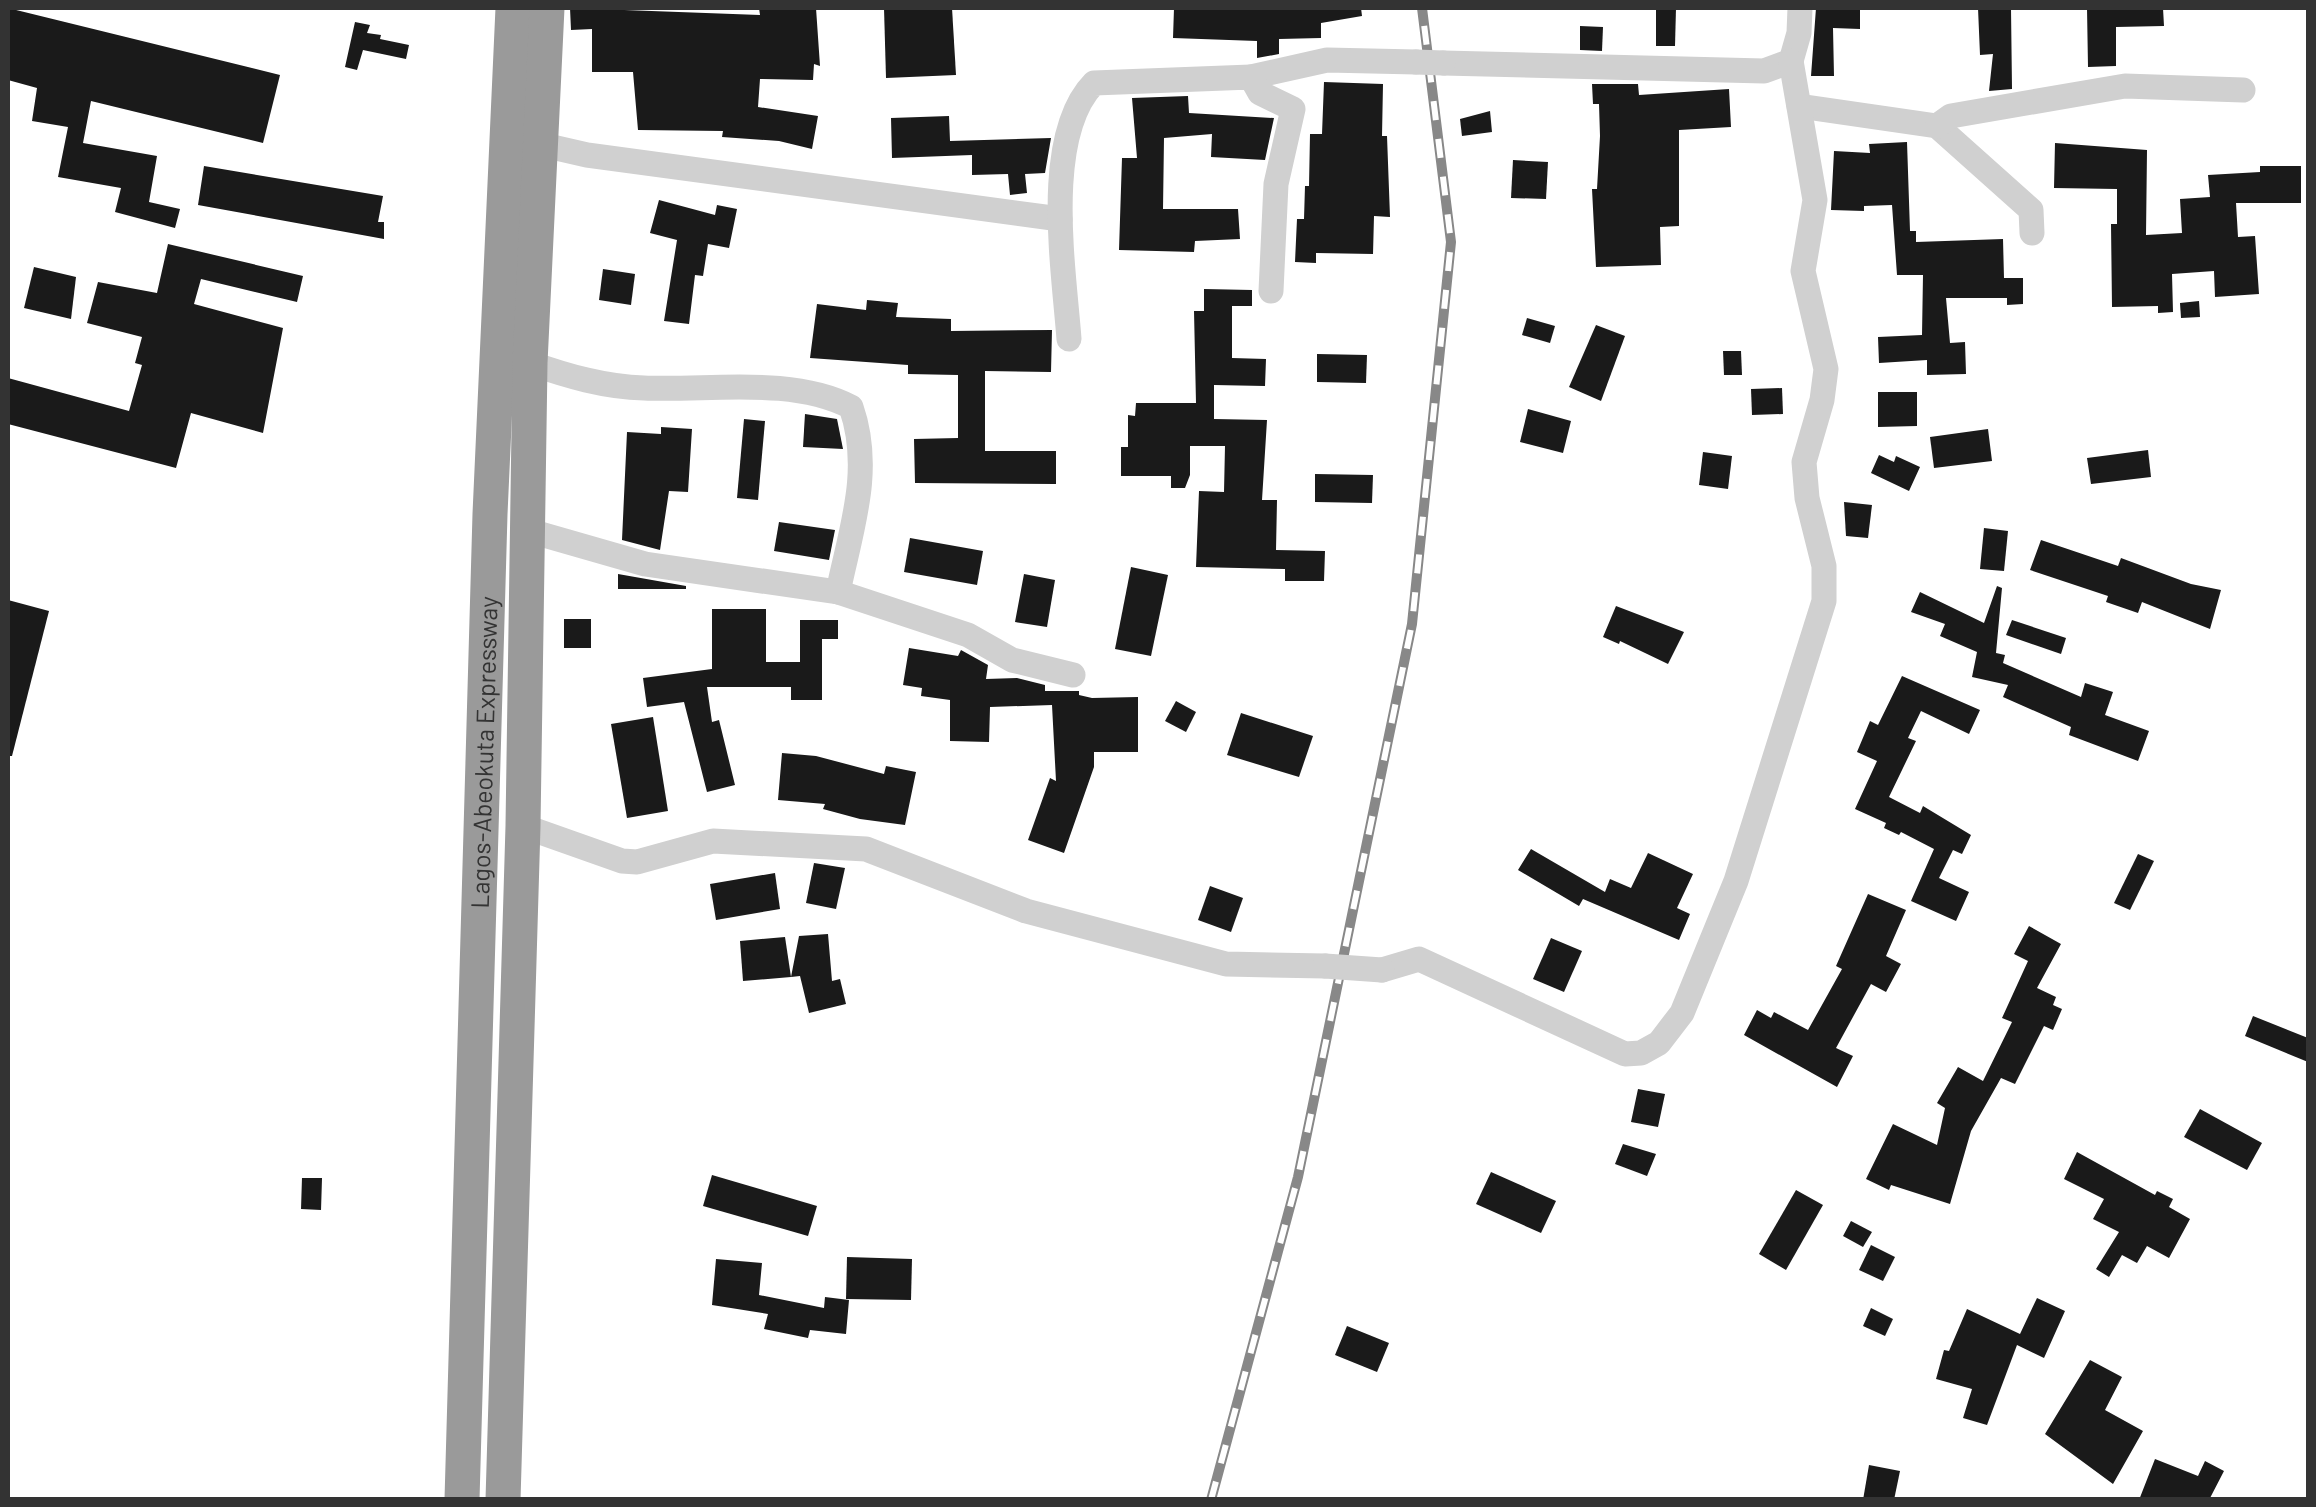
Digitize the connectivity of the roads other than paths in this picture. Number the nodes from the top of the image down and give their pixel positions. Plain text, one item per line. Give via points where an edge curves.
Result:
1 (513, 8) edge
2 (547, 8) edge
3 (1800, 8) edge
4 (1791, 61) junction
5 (1251, 77) junction
6 (2243, 90) dead end
7 (1799, 106) junction
8 (1937, 126) junction
9 (538, 144) junction
10 (1060, 219) junction
11 (2032, 233) dead end
12 (1271, 291) dead end
13 (1069, 339) dead end
14 (530, 363) junction
15 (530, 531) junction
16 (838, 592) junction
17 (1072, 675) dead end
18 (523, 826) junction
19 (462, 1500) edge
20 (503, 1500) edge

1 - 19 highway, Lagos-Abeokuta Expressway via 490,514
2 - 9 highway, Lagos-Abeokuta Expressway
3 - 4 street
4 - 5 street, bridge via 1764,71 1327,60
4 - 7 street
5 - 10 street via 1094,83 1068,130
5 - 12 street via 1260,93 1293,109 1276,184
6 - 8 street via 2125,86 1950,116
7 - 8 street
7 - 18 street, bridge via 1815,200 1803,271 1826,368 1804,462 1824,601 1736,881 1682,1013 1642,1053 1626,1054 1419,959 1382,970 1226,964 1026,911 866,849 713,841 622,862
8 - 11 street via 2031,210
9 - 10 street
9 - 14 highway, Lagos-Abeokuta Expressway
10 - 13 street
14 - 15 highway, Lagos-Abeokuta Expressway
14 - 16 street via 572,378 639,388 808,392 851,407 860,432 861,499
15 - 16 street via 646,564
15 - 18 highway, Lagos-Abeokuta Expressway
16 - 17 street via 968,635 1012,660
18 - 20 highway, Lagos-Abeokuta Expressway

